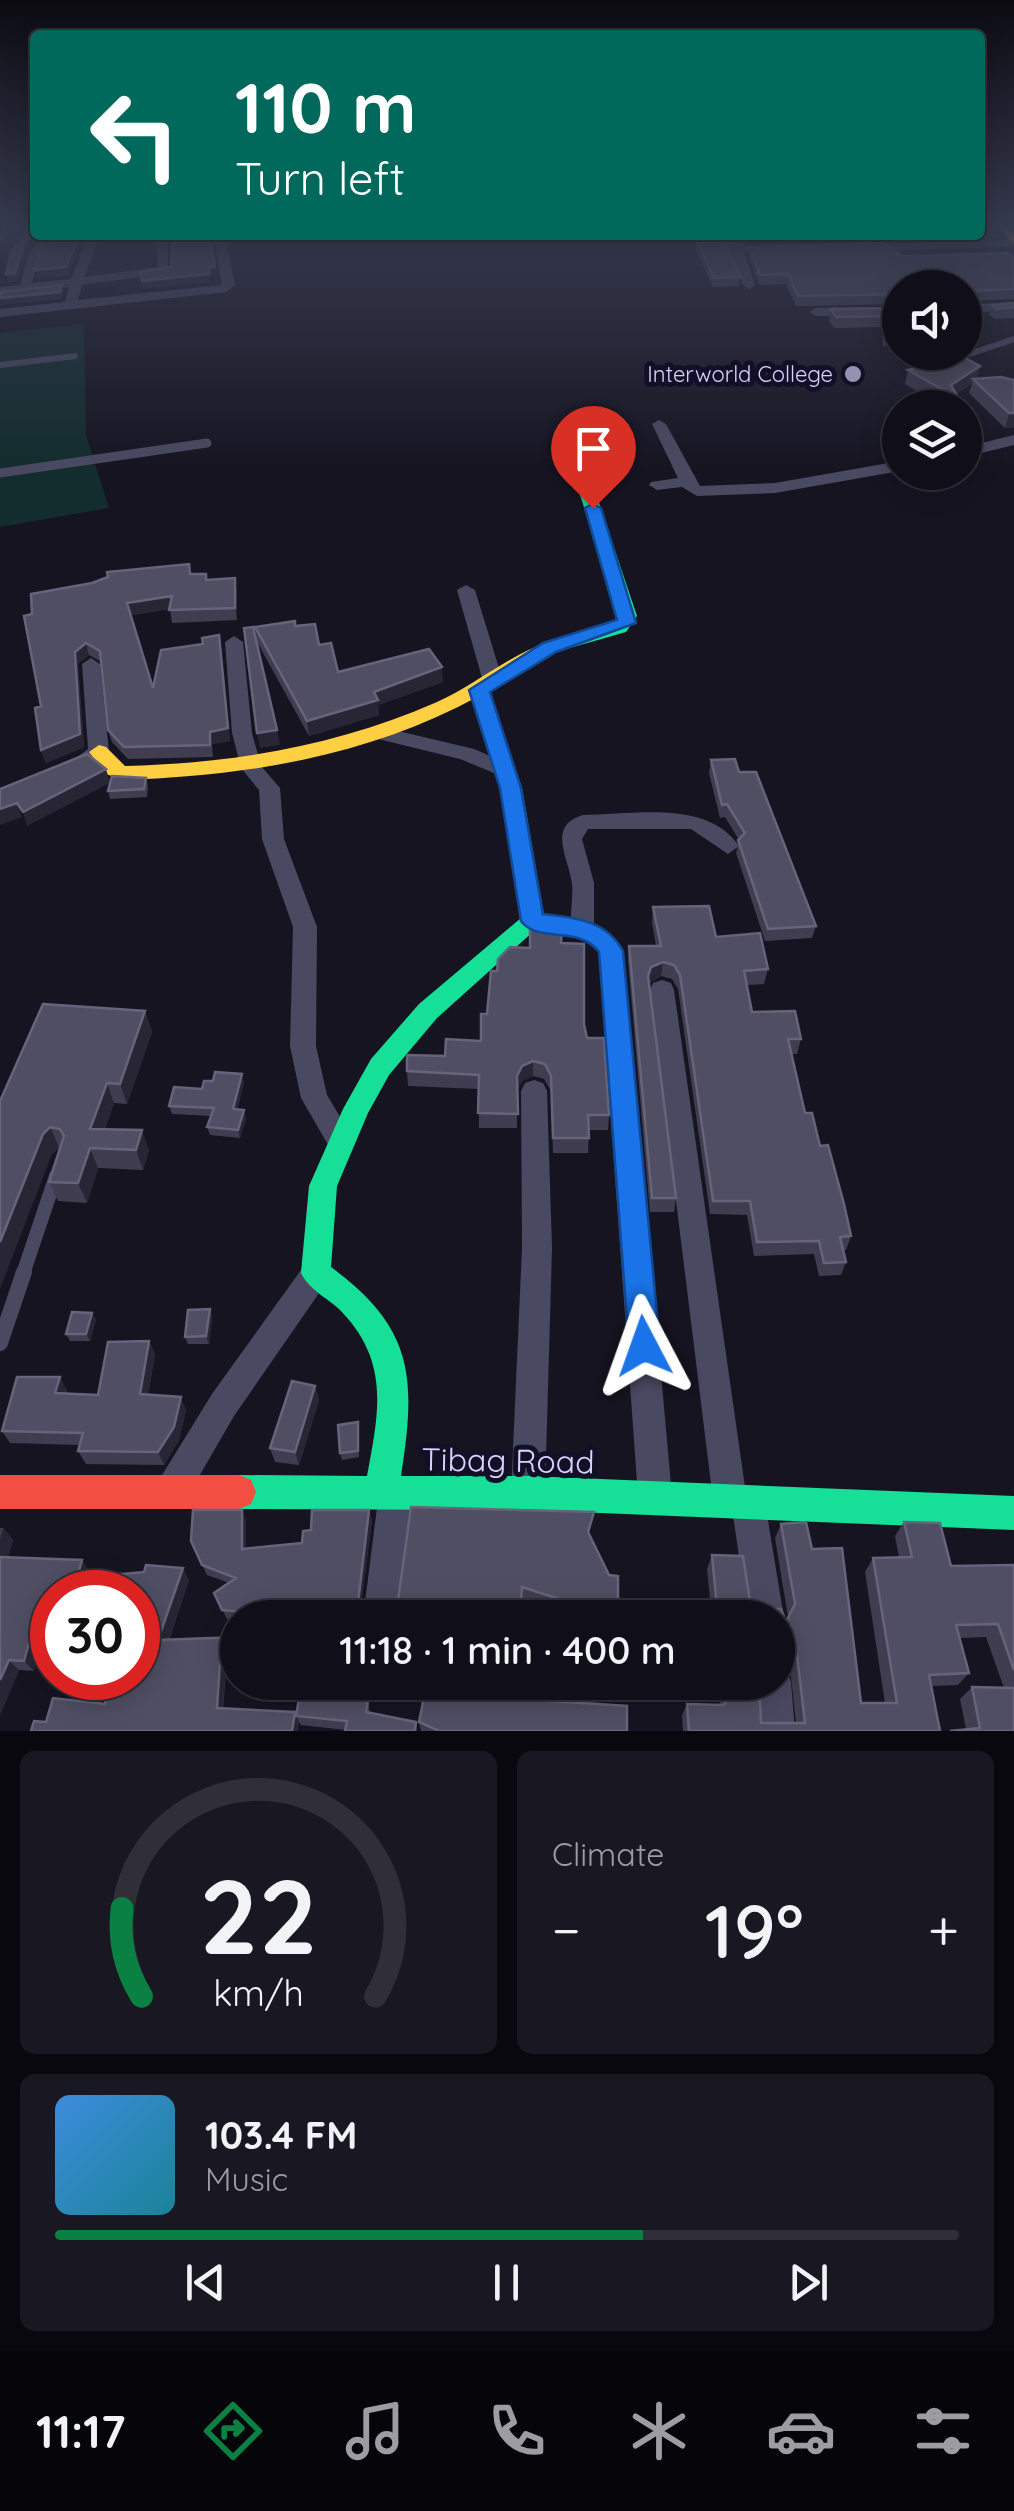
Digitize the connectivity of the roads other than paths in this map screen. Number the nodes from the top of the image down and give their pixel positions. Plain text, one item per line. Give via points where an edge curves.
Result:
1 (41, 309) edge
2 (882, 311) edge
3 (816, 312) dead end
4 (0, 314) edge
5 (1014, 339) edge
6 (982, 350) edge
7 (75, 356) dead end
8 (0, 365) edge
9 (659, 424) dead end
10 (1014, 440) edge
11 (207, 443) dead end
12 (982, 448) edge
13 (882, 469) edge
14 (0, 473) edge
15 (581, 473) dead end
16 (687, 482) junction
17 (657, 485) dead end
18 (466, 590) dead end
19 (234, 642) dead end
20 (91, 664) dead end
21 (486, 684) junction
22 (377, 732) junction
23 (98, 752) junction
24 (251, 768) junction
25 (506, 771) junction
26 (60, 772) edge
27 (728, 846) dead end
28 (532, 921) junction
29 (582, 928) junction
30 (662, 990) dead end
31 (534, 1091) dead end
32 (341, 1142) junction
33 (62, 1157) edge
34 (316, 1272) junction
35 (0, 1342) edge
36 (0, 1492) edge
37 (171, 1492) junction
38 (388, 1493) junction
39 (528, 1493) junction
40 (656, 1496) junction
41 (739, 1501) junction
42 (1014, 1513) edge
43 (380, 1600) edge
44 (762, 1600) edge
45 (774, 1700) edge
46 (776, 1731) edge

1 - 4 street
2 - 3 street
5 - 6 lane
7 - 8 lane
9 - 16 street
10 - 12 street
11 - 14 lane
13 - 16 street via 756,490 698,491
15 - 21 street via 627,623 550,648
16 - 17 street
18 - 21 street
19 - 24 street via 237,706
20 - 23 street
21 - 22 street
21 - 25 street
22 - 24 street
22 - 25 street via 468,754
23 - 24 street via 124,773
23 - 26 street
24 - 32 street via 270,788 272,839 305,928 303,1046 314,1098
25 - 28 street
27 - 29 street via 692,822 583,822 571,839 584,883
28 - 29 street
28 - 32 street via 428,1011 380,1067
29 - 40 street via 611,951
30 - 41 street
31 - 39 street via 537,1248
32 - 34 street via 324,1186
33 - 35 lane
34 - 37 street via 223,1404
34 - 38 street via 361,1305 386,1340 395,1380
36 - 37 street, Tibag Road
37 - 38 street, Tibag Road
38 - 39 street, Tibag Road
38 - 43 street
39 - 40 street, Tibag Road
40 - 41 street, Tibag Road
41 - 42 street, Tibag Road
41 - 44 street
45 - 46 street

